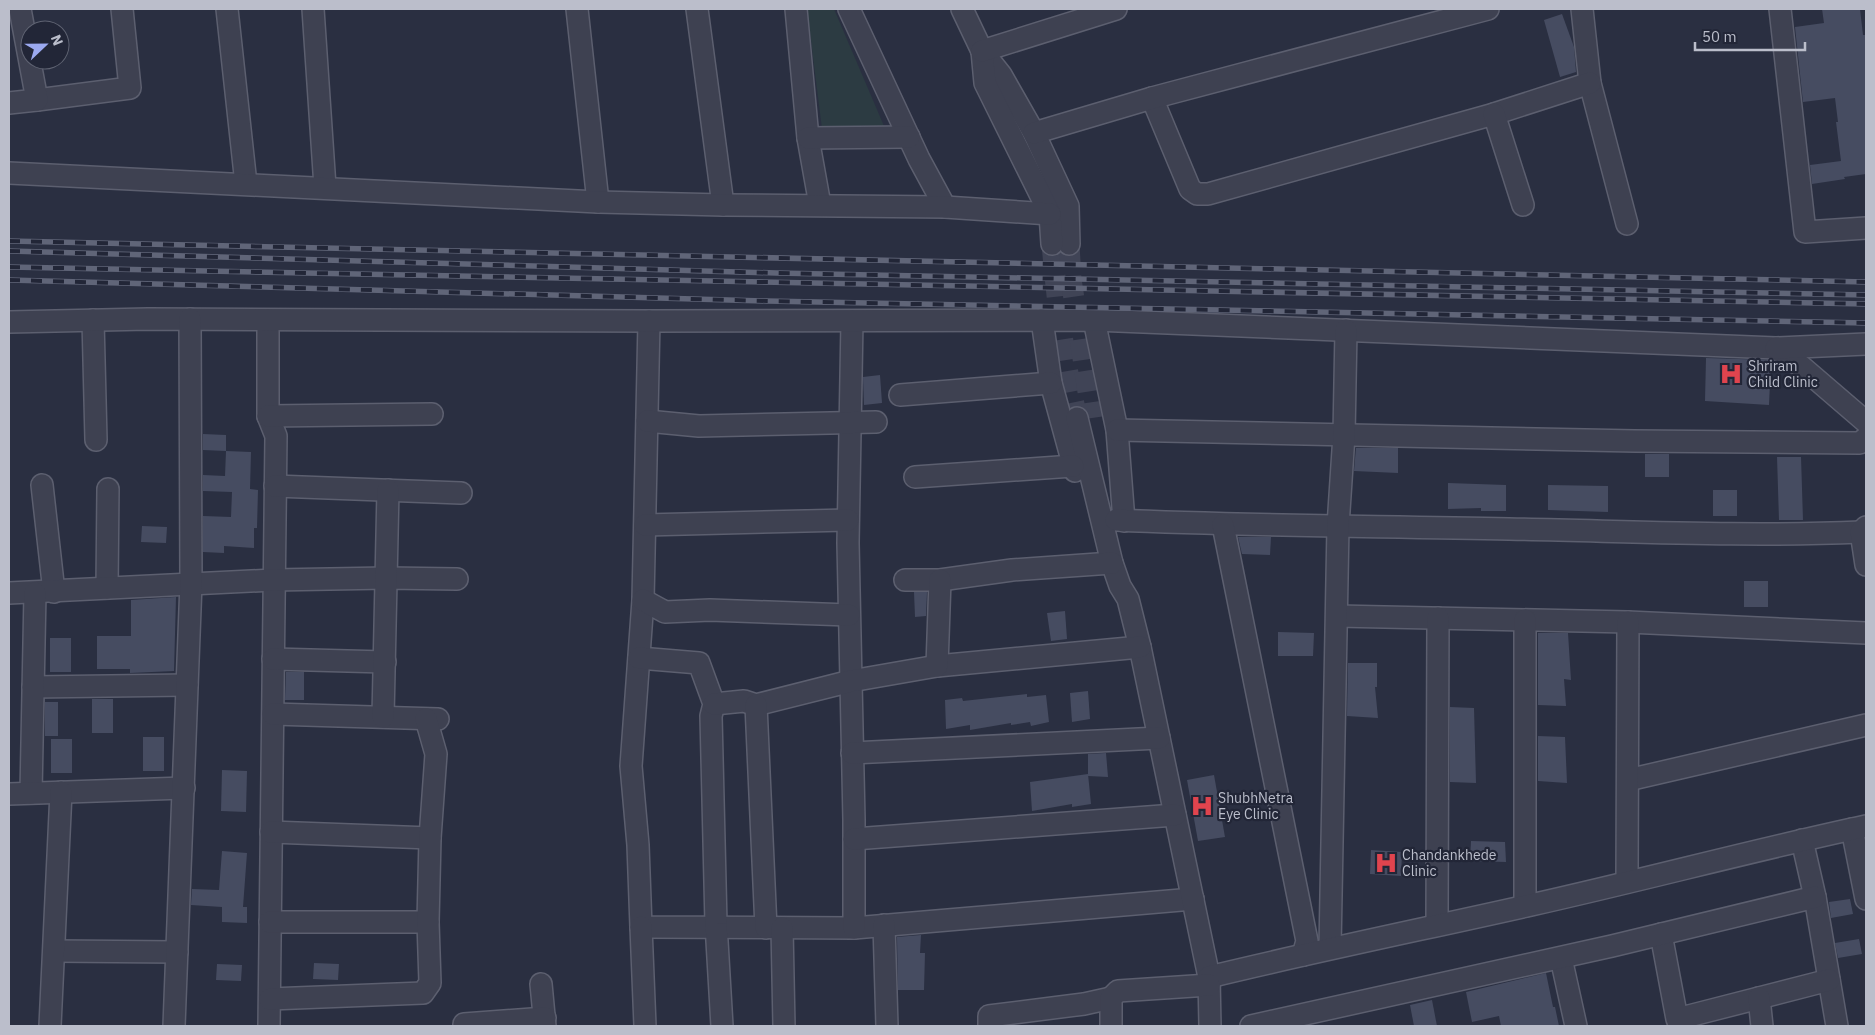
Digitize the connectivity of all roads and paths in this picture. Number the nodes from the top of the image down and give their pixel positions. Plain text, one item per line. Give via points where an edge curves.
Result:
1 (20, 9) edge
2 (122, 9) edge
3 (226, 9) edge
4 (313, 9) edge
5 (577, 9) edge
6 (697, 9) edge
7 (796, 9) edge
8 (849, 9) edge
9 (962, 9) edge
10 (1582, 9) edge
11 (1780, 9) edge
12 (1106, 10) edge
13 (1475, 10) edge
14 (982, 51) junction
15 (1590, 84) junction
16 (1152, 98) junction
17 (37, 100) junction
18 (9, 103) edge
19 (1494, 114) junction
20 (1034, 134) junction
21 (909, 137) junction
22 (808, 138) junction
23 (9, 173) edge
24 (246, 184) junction
25 (324, 187) junction
26 (598, 202) junction
27 (723, 205) junction
28 (820, 205) junction
29 (1523, 205) dead end
30 (945, 207) junction
31 (1050, 214) junction
32 (1627, 224) dead end
33 (1866, 228) edge
34 (93, 320) junction
35 (190, 320) junction
36 (268, 320) junction
37 (852, 320) junction
38 (1042, 320) junction
39 (1094, 320) junction
40 (649, 321) junction
41 (9, 322) edge
42 (1346, 330) junction
43 (1866, 344) edge
44 (1776, 348) junction
45 (1051, 383) junction
46 (900, 395) dead end
47 (432, 414) dead end
48 (268, 416) junction
49 (1084, 418) tunnel mouth
50 (647, 421) junction
51 (850, 422) junction
52 (876, 422) dead end
53 (1866, 422) edge
54 (1117, 430) junction
55 (1344, 435) junction
56 (1866, 438) edge
57 (96, 440) dead end
58 (1073, 466) junction
59 (915, 477) dead end
60 (42, 485) dead end
61 (275, 486) junction
62 (108, 489) dead end
63 (388, 490) junction
64 (461, 493) dead end
65 (848, 520) junction
66 (1223, 524) junction
67 (645, 525) junction
68 (1338, 526) junction
69 (1116, 529) junction
70 (1864, 529) edge
71 (1105, 563) junction
72 (1866, 565) edge
73 (387, 578) junction
74 (457, 579) dead end
75 (273, 580) junction
76 (905, 580) dead end
77 (940, 580) junction
78 (191, 583) junction
79 (107, 588) junction
80 (45, 592) junction
81 (9, 593) edge
82 (1128, 599) junction
83 (643, 600) junction
84 (849, 615) junction
85 (1337, 616) junction
86 (1438, 618) junction
87 (1525, 620) junction
88 (1628, 622) junction
89 (1866, 632) edge
90 (1140, 647) junction
91 (639, 658) junction
92 (273, 659) junction
93 (385, 662) junction
94 (937, 666) junction
95 (851, 681) junction
96 (187, 685) junction
97 (33, 687) junction
98 (714, 704) junction
99 (756, 705) junction
100 (273, 714) junction
101 (383, 717) junction
102 (1866, 725) edge
103 (1159, 738) junction
104 (852, 753) junction
105 (1628, 780) junction
106 (184, 788) junction
107 (61, 792) junction
108 (31, 793) junction
109 (9, 794) edge
110 (1175, 816) junction
111 (1859, 827) edge
112 (271, 832) junction
113 (430, 838) junction
114 (854, 839) junction
115 (1802, 840) junction
116 (1628, 882) junction
117 (1815, 897) junction
118 (1193, 899) junction
119 (1866, 900) edge
120 (1524, 906) junction
121 (270, 922) junction
122 (428, 922) junction
123 (884, 925) junction
124 (1436, 925) junction
125 (640, 927) junction
126 (717, 928) junction
127 (774, 928) junction
128 (854, 928) junction
129 (1661, 934) junction
130 (1330, 948) junction
131 (54, 951) junction
132 (177, 952) junction
133 (1304, 954) junction
134 (1561, 958) junction
135 (1829, 980) junction
136 (1209, 981) junction
137 (541, 984) dead end
138 (1111, 998) junction
139 (1759, 998) junction
140 (270, 999) junction
141 (1312, 1020) edge
142 (545, 1022) edge
143 (1677, 1023) edge
144 (464, 1024) dead end
145 (50, 1026) edge
146 (174, 1026) edge
147 (269, 1026) edge
148 (645, 1026) edge
149 (722, 1026) edge
150 (784, 1026) edge
151 (887, 1026) edge
152 (989, 1026) edge
153 (1111, 1026) edge
154 (1210, 1026) edge
155 (1251, 1026) edge
156 (1576, 1026) edge
157 (1762, 1026) edge
158 (1837, 1026) edge

1 - 17 street
2 - 17 street via 130,88
3 - 24 street
4 - 25 street
5 - 26 street
6 - 27 street
7 - 22 street
8 - 21 street
9 - 14 street
10 - 15 street
11 - 33 street via 1805,232
12 - 14 street
13 - 16 street
14 - 20 street via 1001,75
14 - 31 street via 985,83
15 - 19 street
15 - 32 street
16 - 19 street via 1190,189 1197,194 1208,194
16 - 20 street
17 - 18 street
19 - 29 street
20 - 31 street via 1068,206 1061,244
21 - 22 street
21 - 30 street
22 - 28 street
23 - 24 street
24 - 25 street
25 - 26 street
26 - 27 street
27 - 28 street
28 - 30 street
30 - 31 street
34 - 35 street
34 - 41 street
34 - 57 street
35 - 36 street
35 - 78 street
36 - 40 street
36 - 48 street
37 - 38 street
37 - 40 street
37 - 51 street
38 - 39 street
38 - 45 street
39 - 42 street
39 - 54 street
40 - 50 street
42 - 44 street
42 - 55 street
43 - 44 street
44 - 53 street
45 - 46 street
45 - 58 street
47 - 48 street
48 - 61 street via 276,436
49 - 69 street via 1102,470
50 - 51 street via 699,426
50 - 67 street
51 - 52 street
51 - 65 street
54 - 55 street
54 - 69 street
55 - 56 street via 1860,443
55 - 68 street
58 - 59 street
58 - 71 street
60 - 80 street
61 - 63 street
61 - 75 street
62 - 79 street
63 - 64 street
63 - 73 street
65 - 67 street
65 - 84 street
66 - 68 street
66 - 69 street
66 - 133 street via 1307,941
67 - 83 street
68 - 70 street via 1797,535
68 - 85 street
69 - 71 street
69 - 82 street via 1131,582
70 - 72 street
71 - 77 street via 1012,570
71 - 82 street
73 - 74 street
73 - 75 street
73 - 93 street
75 - 78 street
75 - 92 street
76 - 77 street
77 - 94 street
78 - 79 street
78 - 96 street
79 - 80 street
80 - 81 street
80 - 97 street
82 - 90 street
83 - 84 street via 665,612 710,610
83 - 91 street
84 - 95 street
85 - 86 street
85 - 130 street
86 - 87 street
86 - 124 street
87 - 88 street
87 - 120 street
88 - 89 street
88 - 105 street
90 - 94 street
90 - 103 street
91 - 98 street via 699,663
91 - 125 street via 631,766 638,844
92 - 93 street
92 - 100 street
93 - 101 street
94 - 95 street
95 - 99 street
95 - 104 street
96 - 97 street
96 - 106 street
97 - 108 street
98 - 99 street via 744,701
98 - 126 street via 711,716
99 - 127 street
100 - 101 street
100 - 112 street
101 - 113 street via 433,719 436,754
102 - 105 street
103 - 104 street
103 - 110 street
104 - 114 street
105 - 116 street
106 - 107 street
106 - 132 street
107 - 108 street
107 - 131 street
108 - 109 street
110 - 114 street
110 - 118 street
111 - 115 street
111 - 119 street
112 - 113 street
112 - 121 street
113 - 122 street
114 - 128 street
115 - 116 street
115 - 117 street
116 - 120 street
117 - 129 street
117 - 135 street
118 - 123 street
118 - 136 street
120 - 124 street
121 - 122 street
121 - 140 street
122 - 140 street via 430,983 423,993
123 - 128 street
123 - 151 street
124 - 130 street
125 - 126 street
125 - 148 street
126 - 127 street
126 - 149 street
127 - 128 street
127 - 150 street
129 - 134 street
129 - 143 street
130 - 133 street
131 - 132 street
131 - 145 street
132 - 146 street
133 - 136 street
134 - 141 street
134 - 156 street
135 - 139 street
135 - 158 street
136 - 138 street via 1118,991
136 - 154 street
137 - 142 street
138 - 152 street via 989,1016
138 - 153 street
139 - 143 street
139 - 157 street
140 - 147 street
141 - 155 street
142 - 144 street

